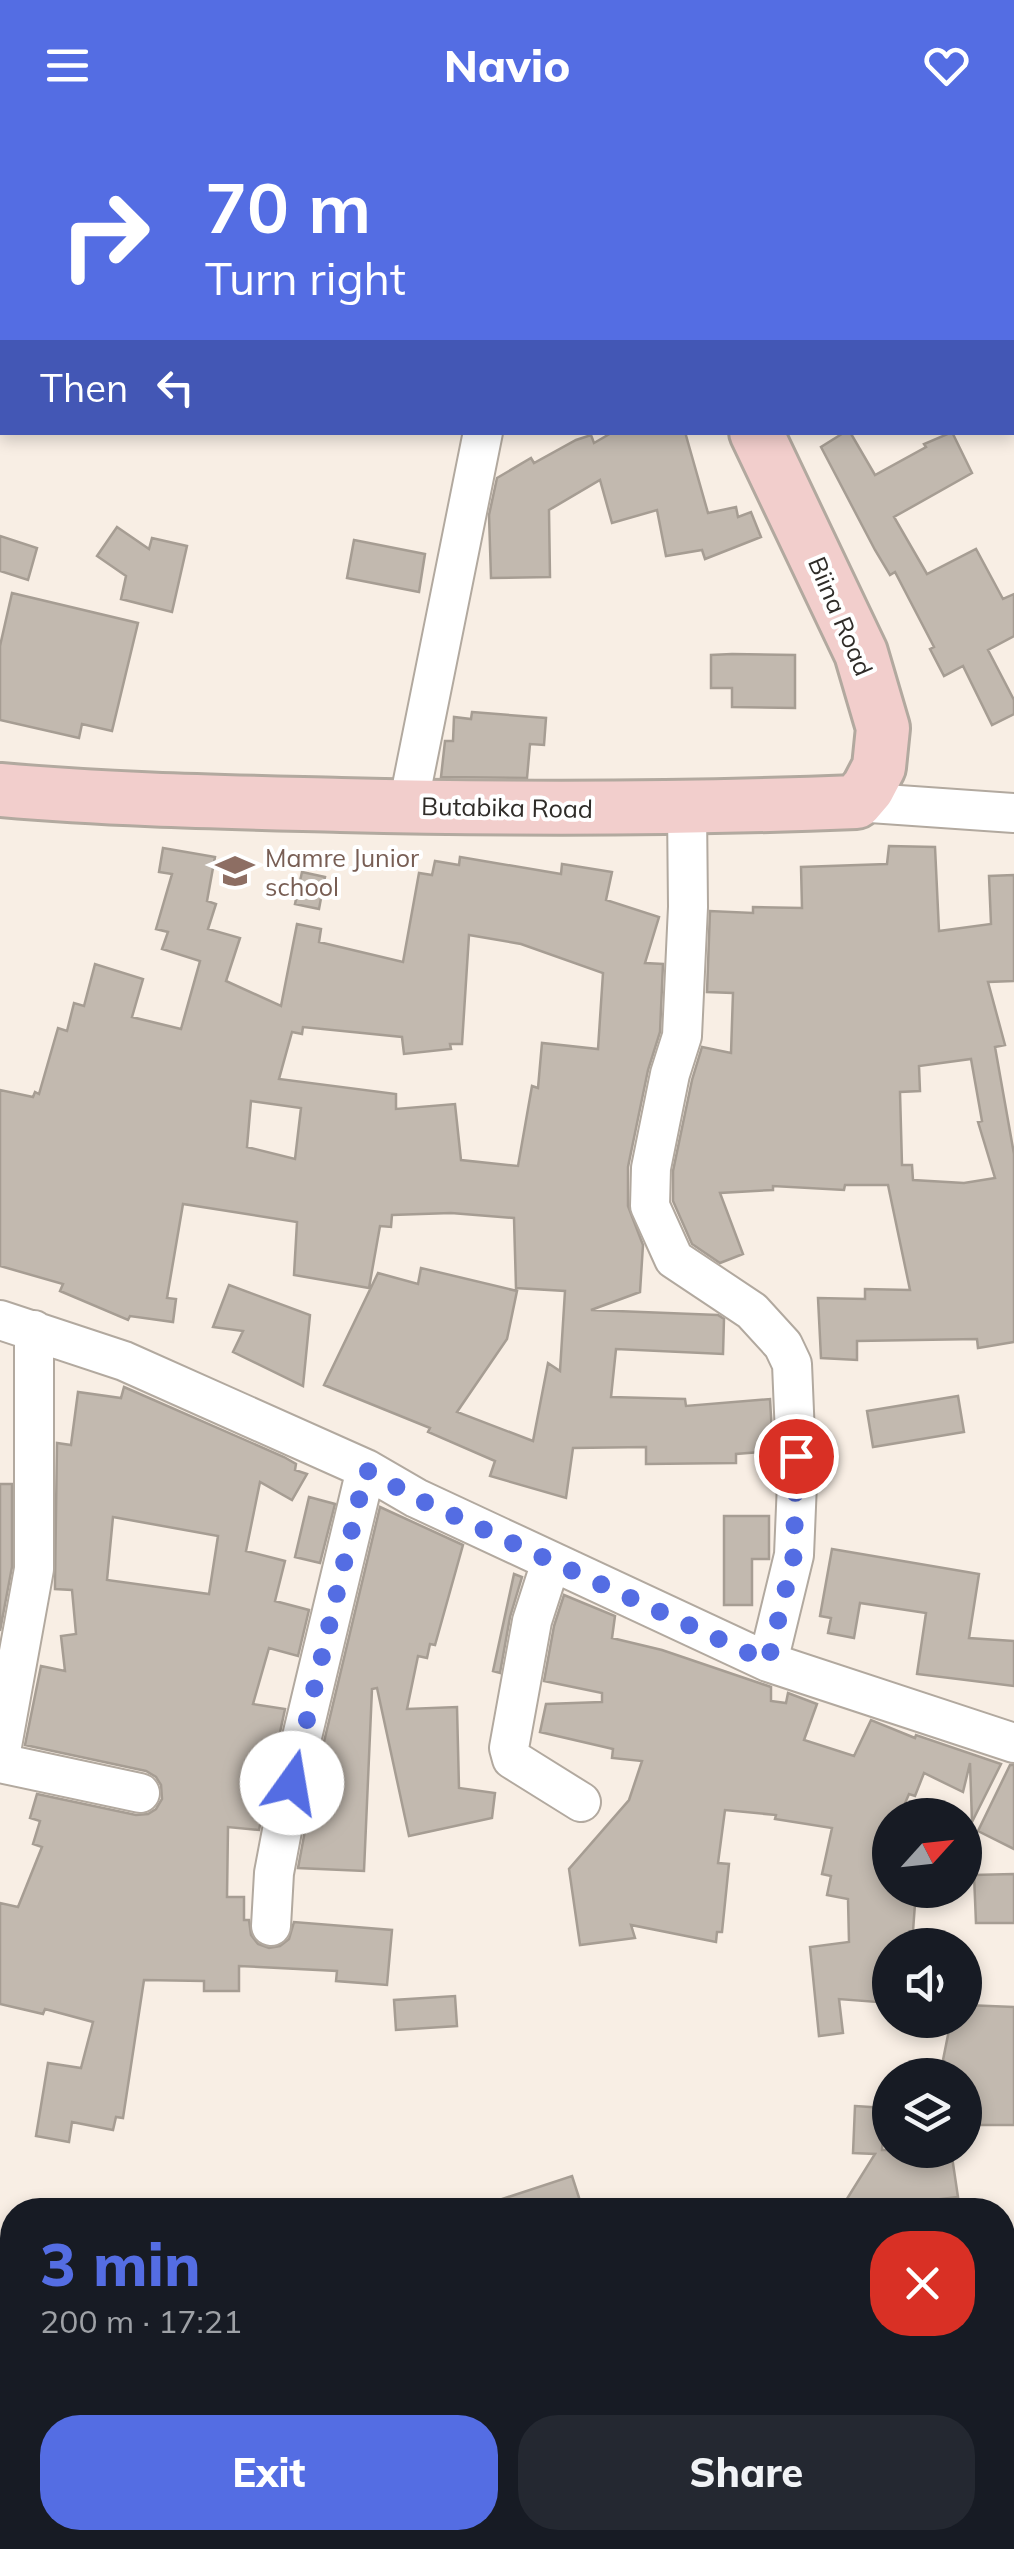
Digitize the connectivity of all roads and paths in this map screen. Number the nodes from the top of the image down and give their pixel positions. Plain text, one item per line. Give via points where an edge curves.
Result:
1 (483, 435) edge
2 (757, 435) edge
3 (0, 790) edge
4 (856, 802) junction
5 (408, 806) junction
6 (687, 809) junction
7 (1014, 813) edge
8 (17, 1325) edge
9 (366, 1470) junction
10 (551, 1562) junction
11 (768, 1662) junction
12 (1014, 1743) edge
13 (0, 1760) edge
14 (140, 1793) dead end
15 (581, 1802) dead end
16 (272, 1926) dead end

1 - 5 street
2 - 4 main road, Biina Road via 861,653 883,728 879,766
3 - 5 main road, Butabika Road
4 - 6 main road, Butabika Road
4 - 7 street, Butabika Road
5 - 6 main road, Butabika Road
6 - 11 street via 682,1036 651,1168 650,1206 674,1259 752,1312 792,1364 794,1555
8 - 9 street via 124,1361
8 - 13 street via 34,1569
9 - 10 street
9 - 16 street via 292,1783 274,1874
10 - 11 street
10 - 15 street via 532,1621 509,1748 512,1759
11 - 12 street
13 - 14 street

